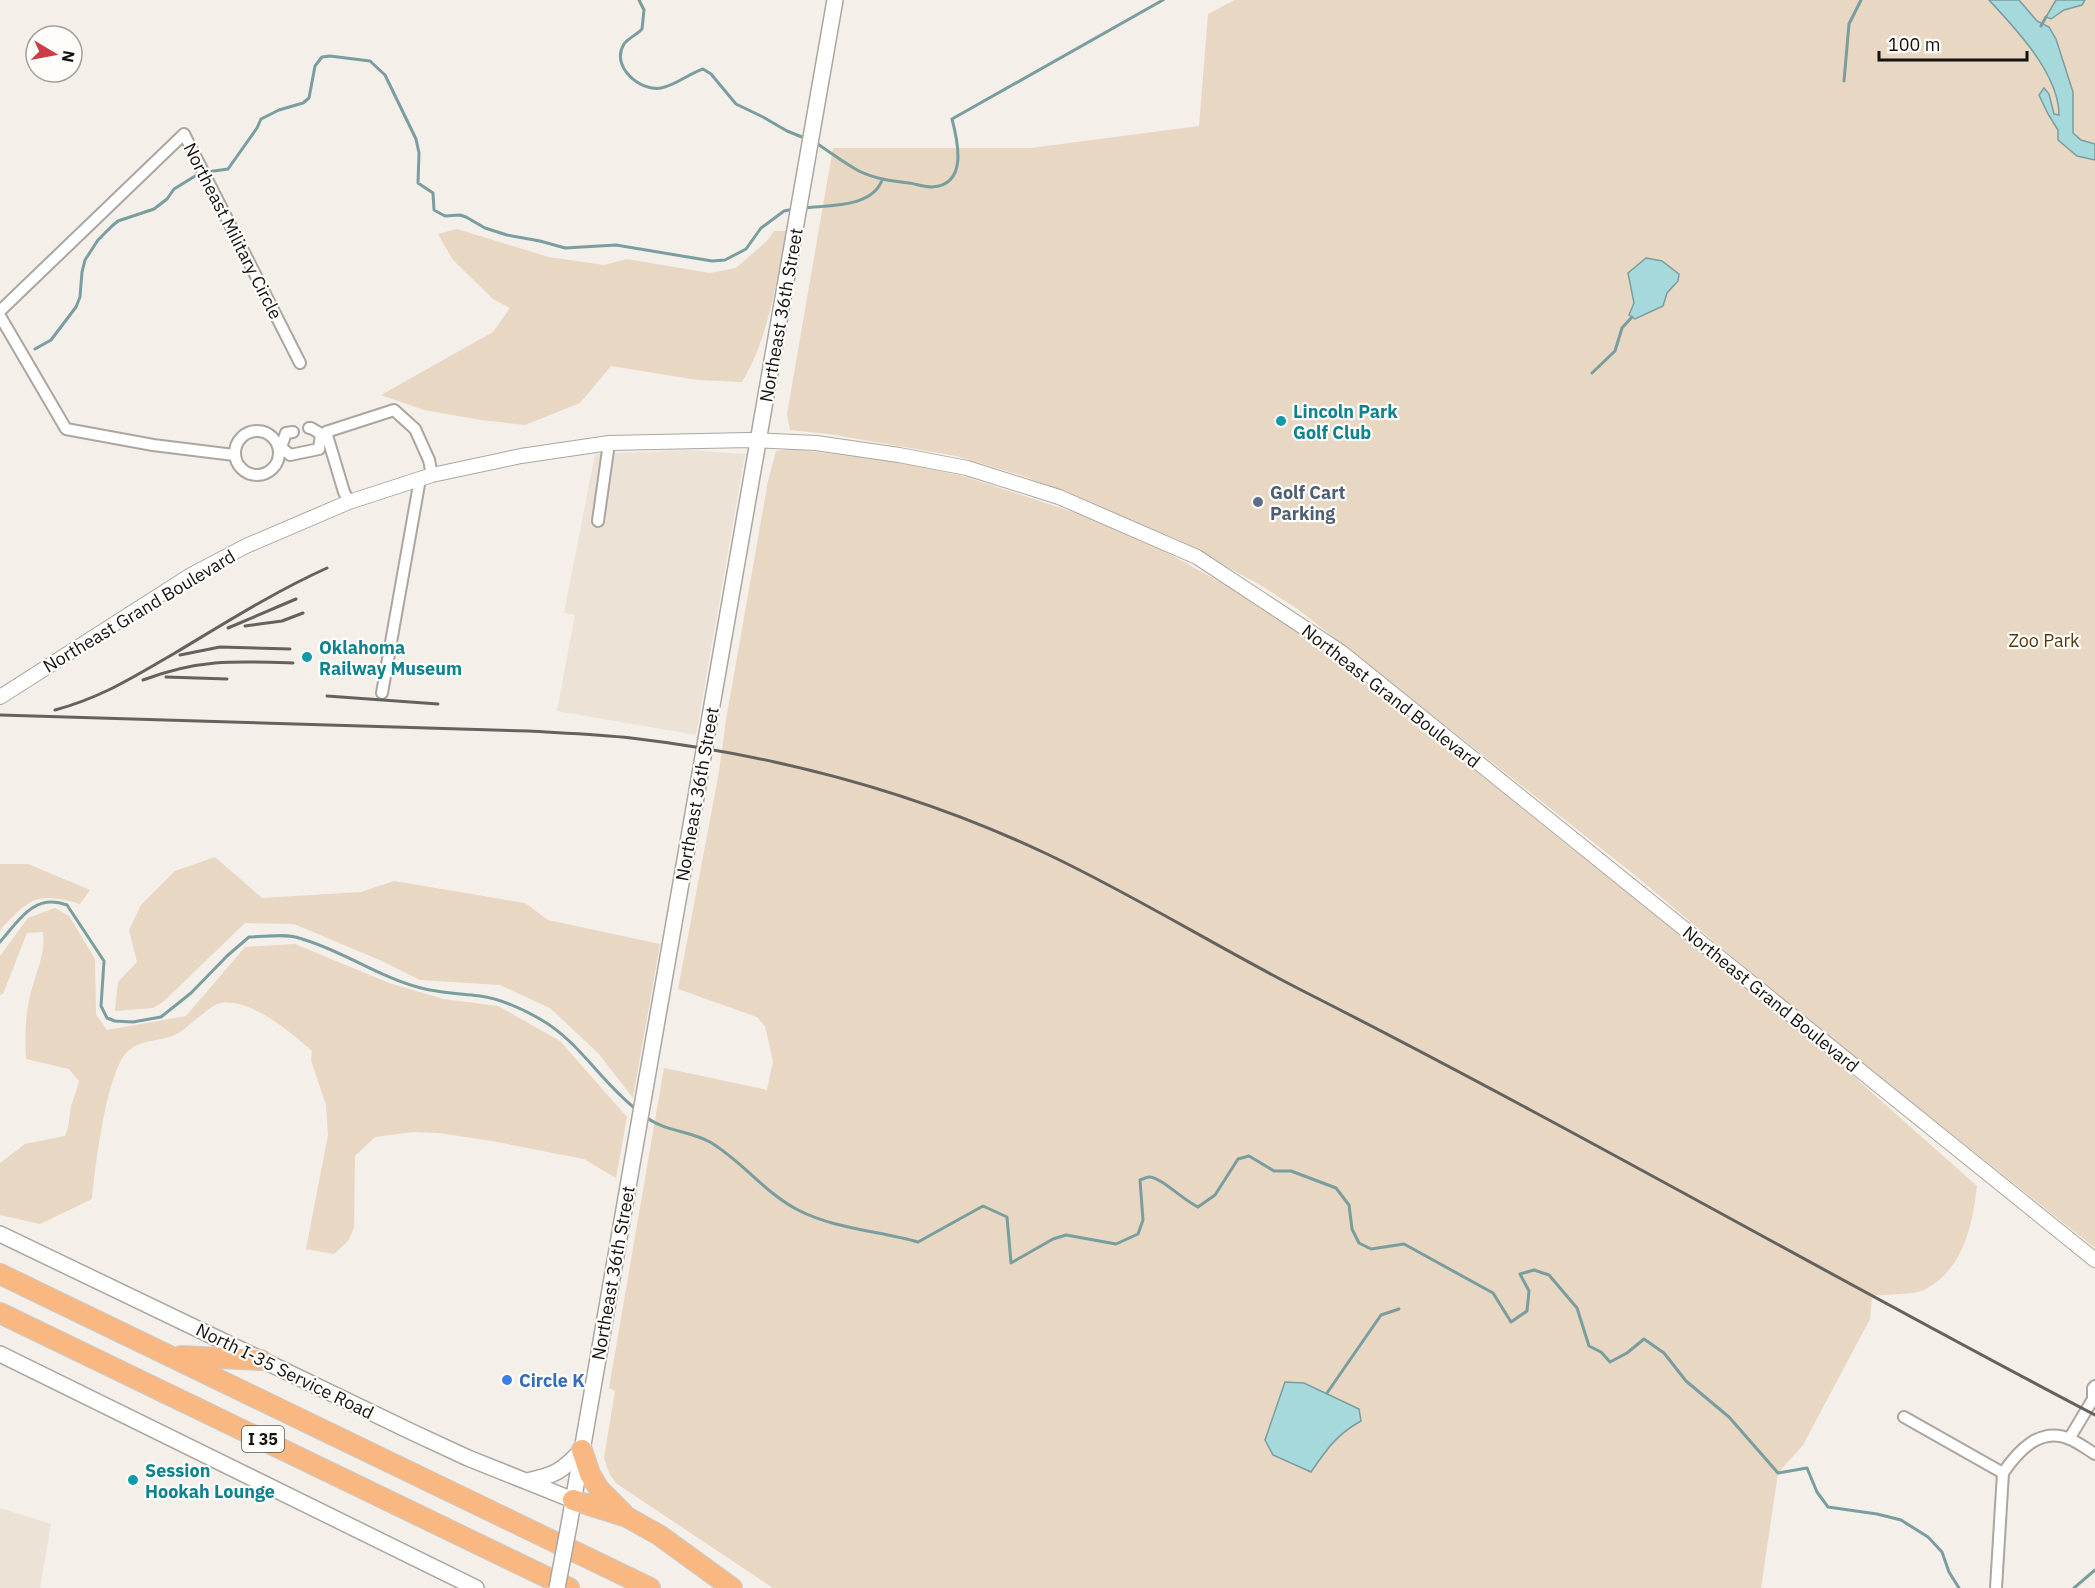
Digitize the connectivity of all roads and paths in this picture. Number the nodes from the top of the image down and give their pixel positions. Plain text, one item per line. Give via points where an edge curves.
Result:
1 (835, 0) edge
2 (0, 311) edge
3 (0, 316) edge
4 (300, 363) dead end
5 (309, 428) dead end
6 (293, 432) dead end
7 (324, 433) junction
8 (759, 440) junction
9 (609, 443) junction
10 (280, 447) junction
11 (234, 455) junction
12 (426, 477) junction
13 (349, 502) junction
14 (598, 521) dead end
15 (382, 693) dead end
16 (0, 696) edge
17 (0, 1234) edge
18 (2095, 1260) edge
19 (0, 1274) edge
20 (0, 1313) edge
21 (0, 1354) edge
22 (169, 1355) junction
23 (261, 1360) junction
24 (2095, 1386) edge
25 (2094, 1399) edge
26 (1904, 1417) dead end
27 (2069, 1439) junction
28 (582, 1450) junction
29 (2095, 1454) edge
30 (2003, 1473) junction
31 (526, 1481) junction
32 (573, 1500) junction
33 (627, 1517) junction
34 (476, 1588) edge
35 (557, 1588) edge
36 (569, 1588) edge
37 (650, 1588) edge
38 (732, 1588) edge
39 (1996, 1588) edge

1 - 8 main road, Northeast 36th Street
2 - 4 street, Northeast Military Circle via 184,134
3 - 11 street via 66,429
5 - 7 street
6 - 10 street via 286,433
7 - 10 street via 319,449 290,455
7 - 12 street via 394,410 415,429 429,460
7 - 13 street
8 - 9 street, Northeast Grand Boulevard
8 - 18 street, Northeast Grand Boulevard via 899,454 967,468 1059,497 1197,557 1341,652
8 - 28 main road, Northeast 36th Street
9 - 12 street, Northeast Grand Boulevard via 521,456
9 - 14 street
10 - 11 street via 270,435 256,431 238,441
10 - 11 street via 274,468 261,475 246,473
12 - 13 street, Northeast Grand Boulevard
12 - 15 street
13 - 16 street, Northeast Grand Boulevard via 246,546 191,575
17 - 23 main road, North I-35 Service Road
19 - 22 highway, I 35
20 - 36 highway, I 35
21 - 34 main road
22 - 23 highway
22 - 37 highway, I 35
23 - 31 main road, North I-35 Service Road via 458,1454
24 - 25 street
25 - 27 street
26 - 30 street
27 - 29 street
27 - 30 street via 2038,1438 2023,1447
28 - 31 main road via 564,1469
28 - 32 main road, Northeast 36th Street
28 - 33 highway via 599,1489
30 - 39 street
31 - 32 main road, North I-35 Service Road
32 - 33 highway
32 - 35 main road, Northeast 36th Street, bridge
33 - 38 highway via 659,1535

